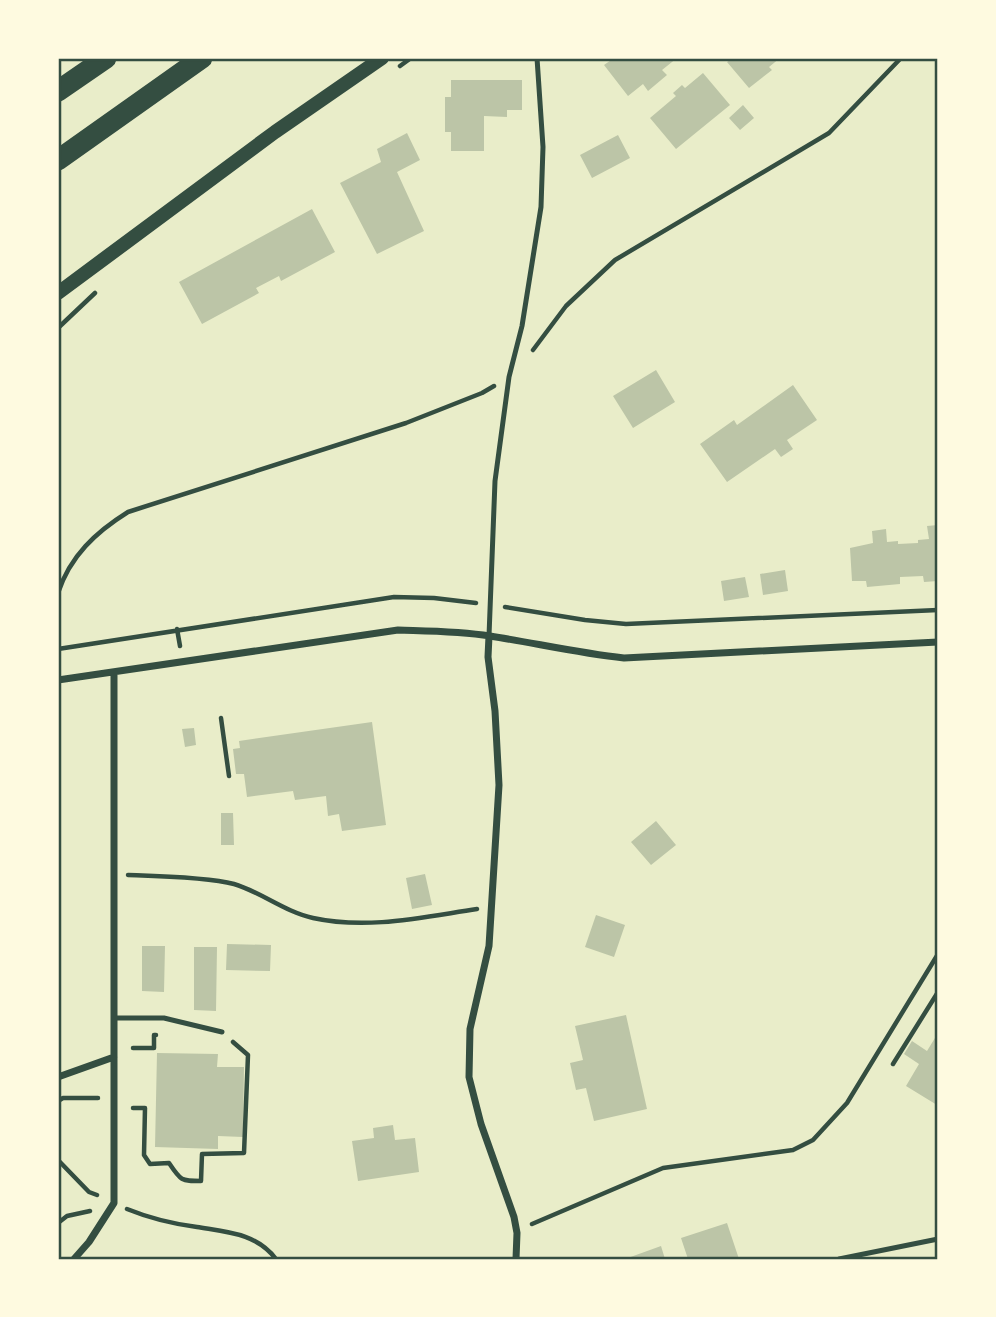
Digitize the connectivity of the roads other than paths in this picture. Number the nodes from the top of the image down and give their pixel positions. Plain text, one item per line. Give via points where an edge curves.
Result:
1 (106, 58) edge
2 (202, 58) edge
3 (382, 58) edge
4 (537, 58) edge
5 (58, 91) edge
6 (58, 160) edge
7 (58, 293) edge
8 (489, 636) junction
9 (938, 642) edge
10 (114, 673) junction
11 (58, 680) edge
12 (114, 1018) junction
13 (222, 1032) road end
14 (114, 1057) junction
15 (58, 1077) edge
16 (938, 1239) edge
17 (74, 1259) edge
18 (516, 1259) edge
19 (839, 1259) edge

1 - 5 highway
2 - 6 highway
3 - 7 main road
4 - 8 lane via 543,147 541,208 495,481
8 - 9 street via 624,658
8 - 10 street via 398,630
8 - 18 street via 499,785 489,946 470,1029 469,1077 514,1217
10 - 11 street
10 - 12 street
12 - 13 lane via 164,1018
12 - 14 street
14 - 15 street
14 - 17 street via 114,1203
16 - 19 lane

